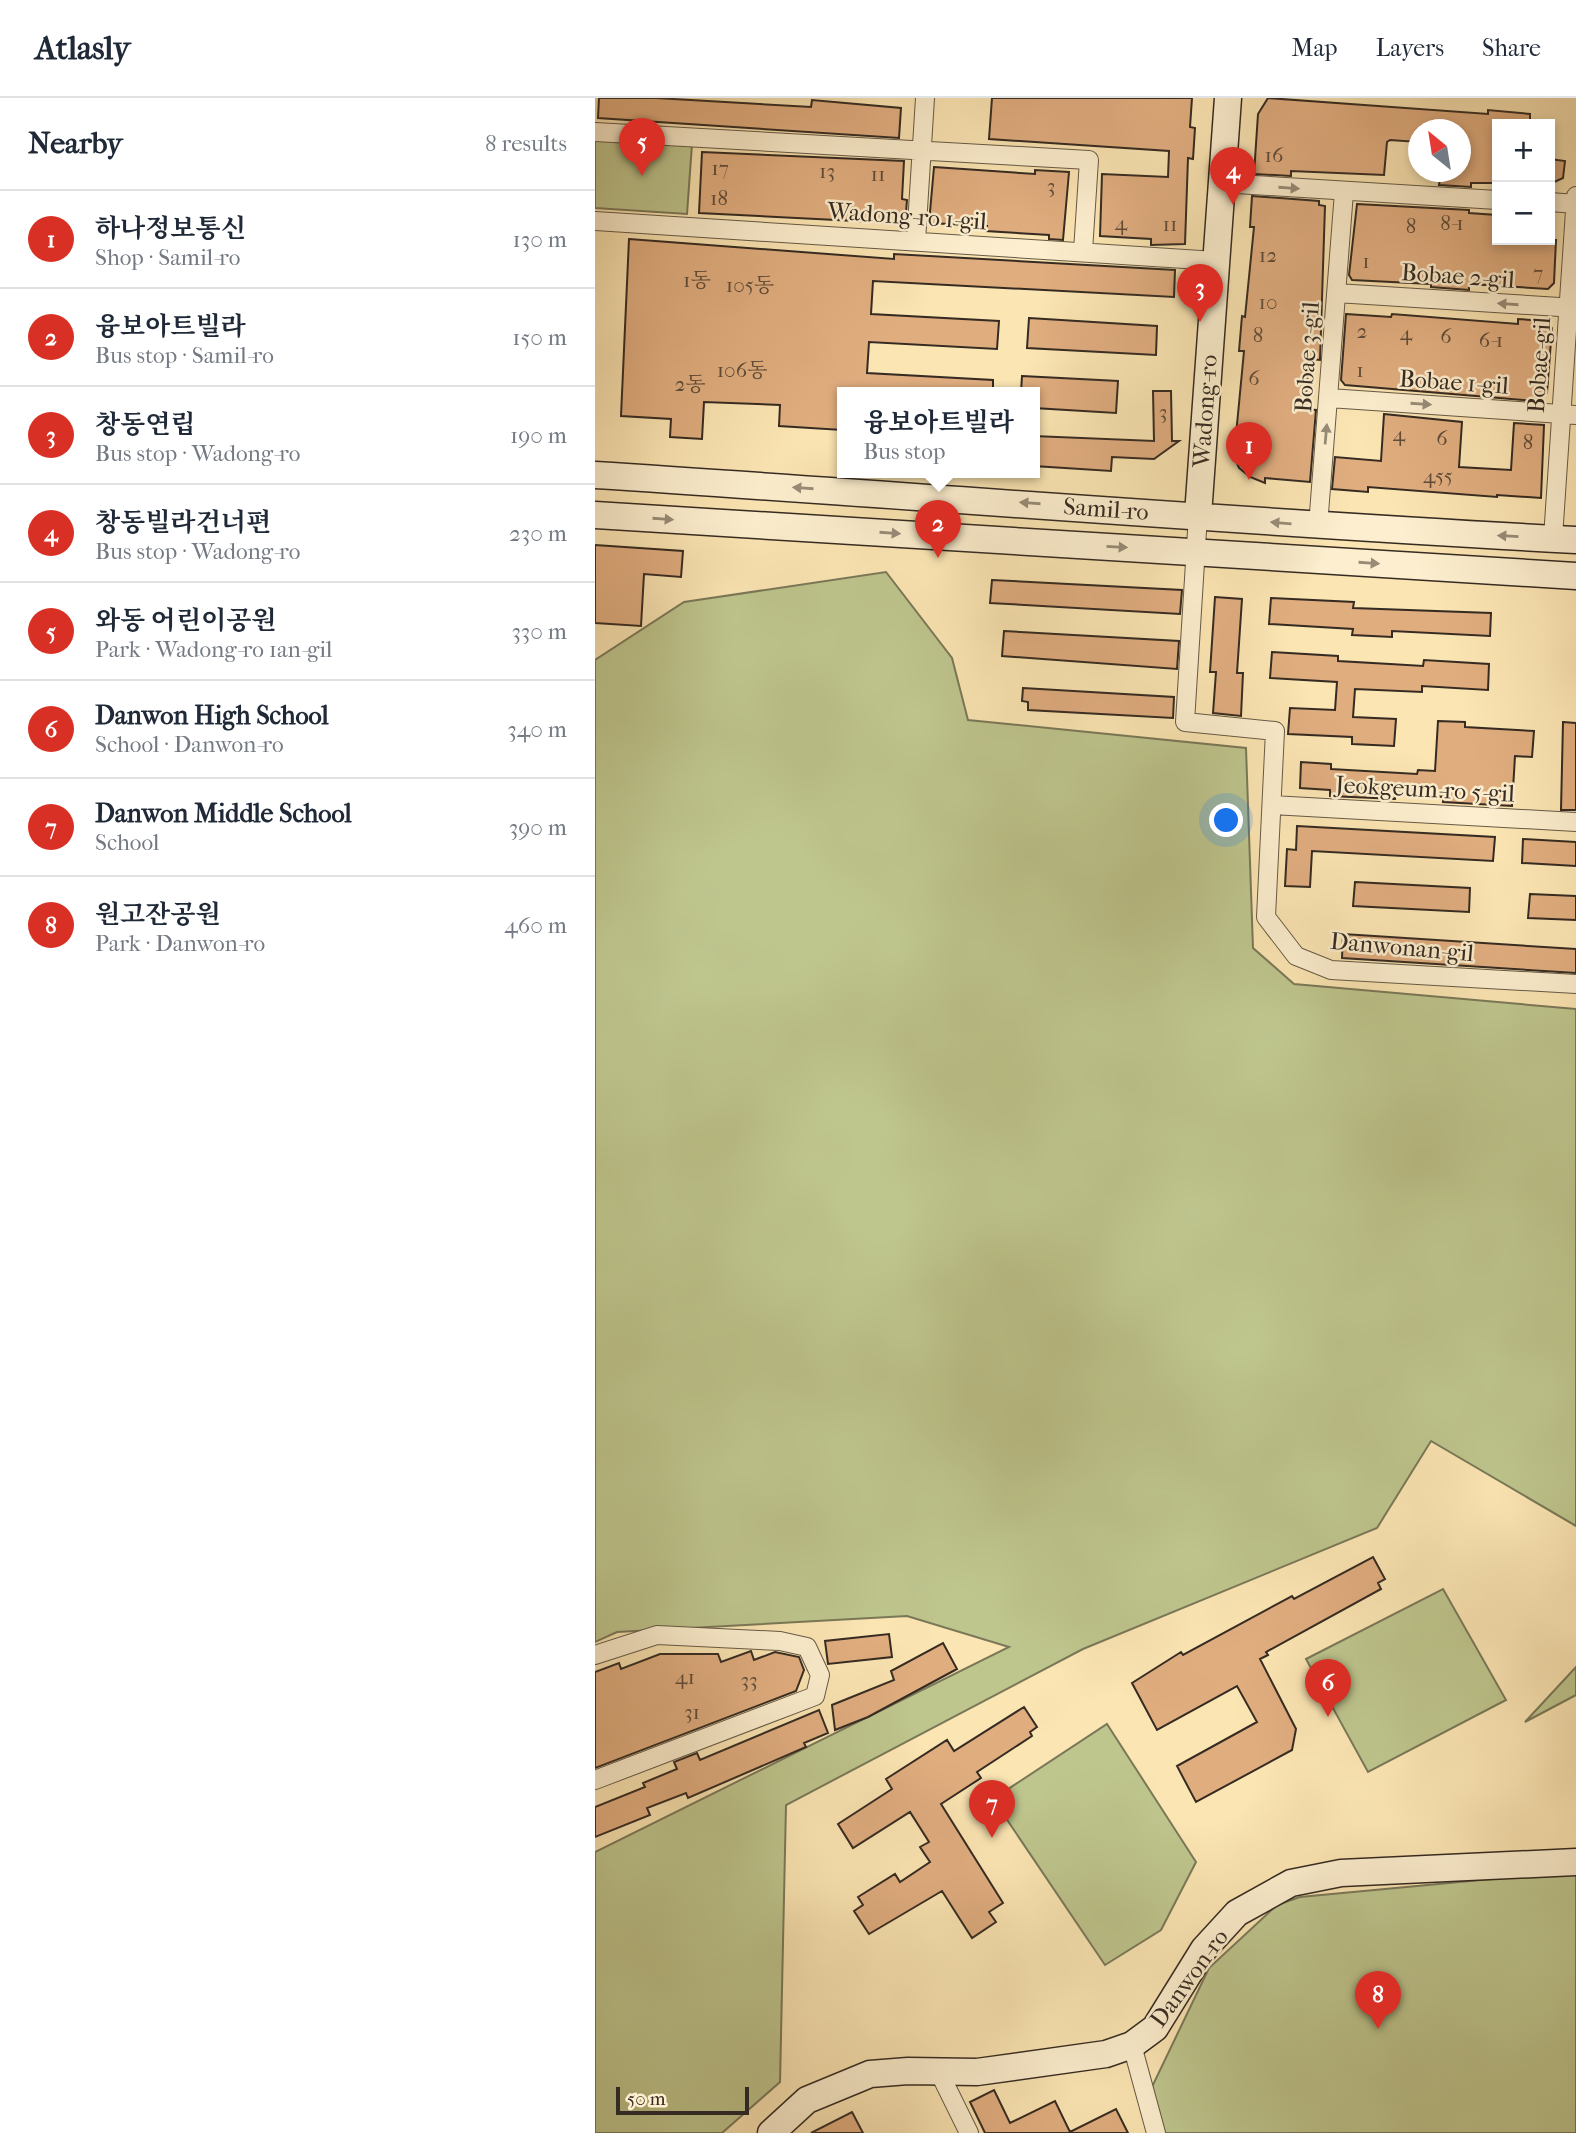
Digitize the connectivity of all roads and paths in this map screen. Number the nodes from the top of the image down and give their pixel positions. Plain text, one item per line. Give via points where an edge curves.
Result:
1 (925, 98) edge
2 (1228, 98) edge
3 (595, 132) edge
4 (922, 151) junction
5 (1221, 183) junction
6 (1344, 192) junction
7 (1576, 196) edge
8 (1492, 200) edge
9 (1555, 202) edge
10 (1576, 204) edge
11 (595, 221) edge
12 (916, 241) junction
13 (1083, 251) junction
14 (1216, 261) junction
15 (1336, 293) junction
16 (1572, 308) edge
17 (1329, 398) junction
18 (1568, 414) edge
19 (595, 475) edge
20 (595, 515) edge
21 (1198, 515) junction
22 (1318, 526) junction
23 (1564, 539) edge
24 (1196, 552) junction
25 (1576, 576) edge
26 (1272, 805) junction
27 (1576, 822) edge
28 (1576, 984) edge
29 (595, 1655) edge
30 (595, 1780) edge
31 (1576, 1862) edge
32 (1132, 2045) junction
33 (939, 2072) junction
34 (771, 2133) edge
35 (969, 2133) edge
36 (1156, 2133) edge

1 - 4 street
2 - 5 main road, Wadong-ro
3 - 4 street
4 - 12 street
4 - 13 street via 1089,160
5 -> 6 street
5 - 14 main road, Wadong-ro
6 - 8 street
6 - 15 street, Bobae 3-gil
7 - 10 street, Bobae-gil
9 - 10 street
10 - 16 street, Bobae-gil
11 - 12 street, Wadong-ro 1-gil
12 - 13 street, Wadong-ro 1-gil
13 - 14 street, Wadong-ro 1-gil
14 - 21 main road, Wadong-ro
16 -> 15 street, Bobae 2-gil
15 - 17 street, Bobae 3-gil
16 - 18 street, Bobae-gil
17 -> 18 street, Bobae 1-gil
22 -> 17 street, Bobae 3-gil
18 - 23 street, Bobae-gil
21 -> 19 main road, Samil-ro
20 -> 24 main road, Samil-ro
22 -> 21 main road, Samil-ro
21 - 24 street, Danwonan-gil
23 -> 22 main road, Samil-ro
24 -> 25 main road, Samil-ro
24 - 26 street, Danwonan-gil via 1185,722 1275,731
26 - 27 street, Jeokgeum-ro 5-gil
26 - 28 street, Danwonan-gil via 1266,917 1296,956 1331,970
29 - 30 street via 657,1635 780,1641 807,1647 820,1675 815,1696
31 - 32 main road, Danwon-ro via 1341,1872 1290,1883 1237,1913 1204,1949 1155,2028
32 - 33 main road, Danwon-ro via 1107,2054 977,2072
32 - 36 street
33 - 34 main road, Danwon-ro via 870,2074 838,2085 807,2100
33 - 35 street

